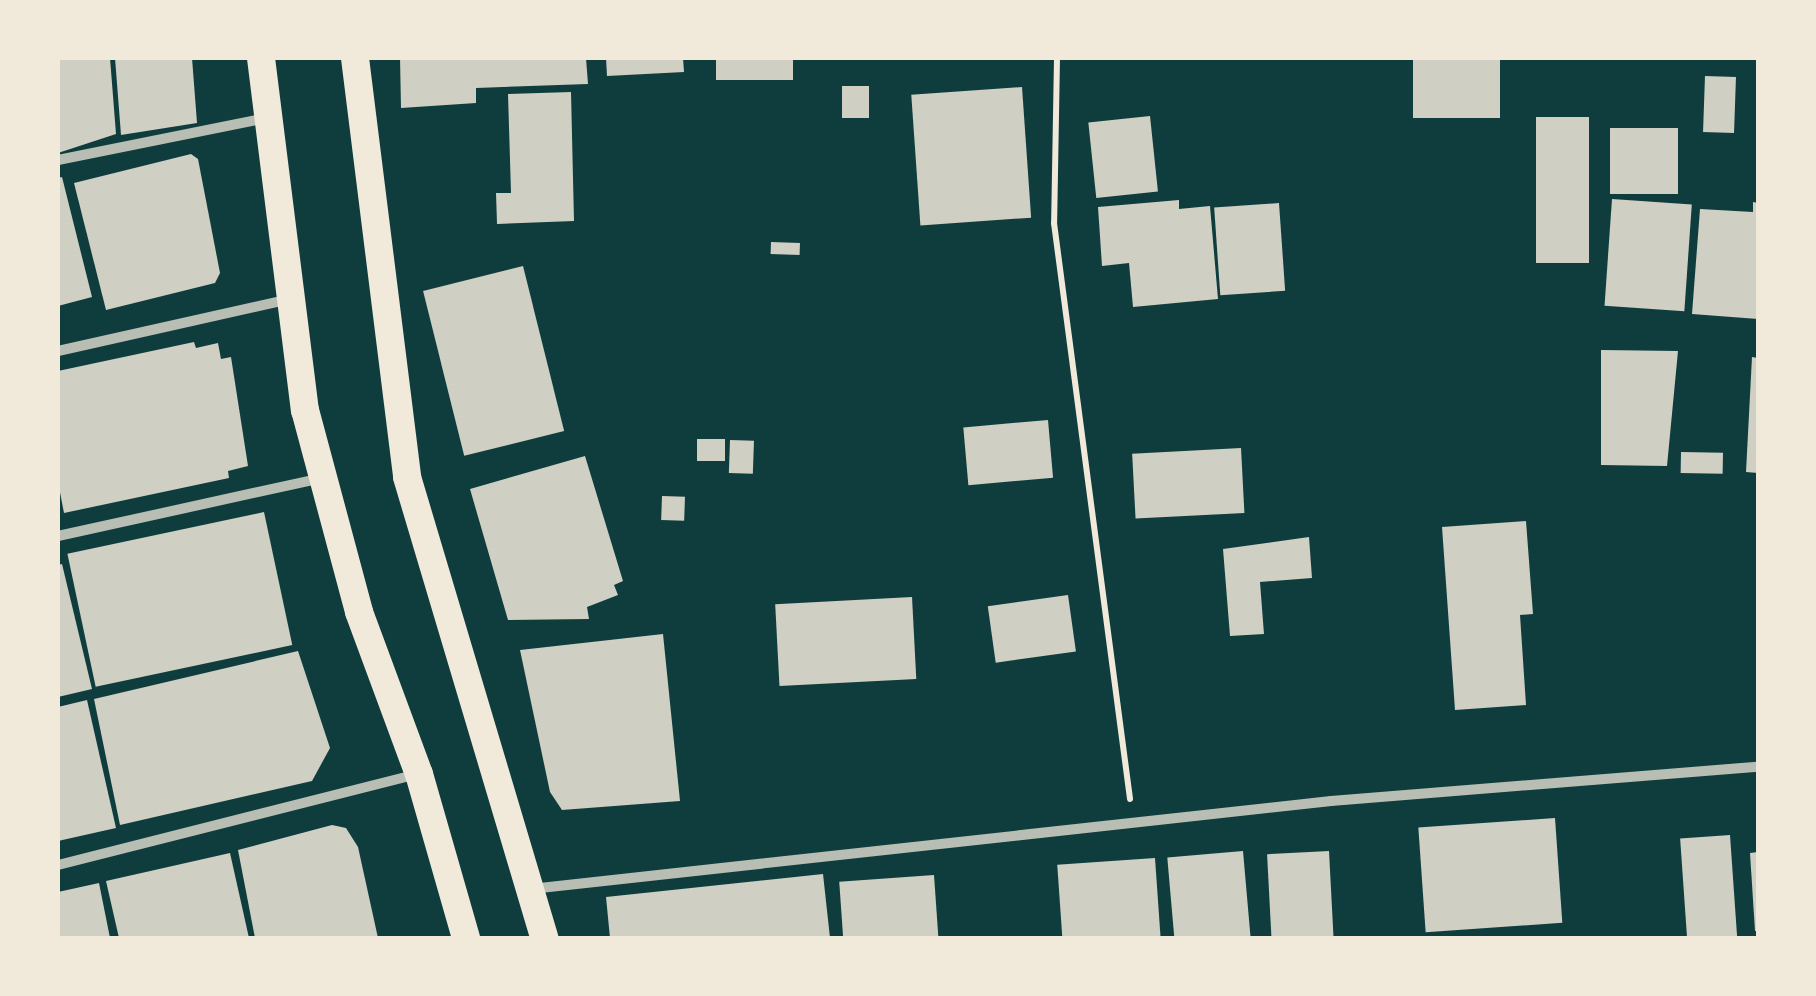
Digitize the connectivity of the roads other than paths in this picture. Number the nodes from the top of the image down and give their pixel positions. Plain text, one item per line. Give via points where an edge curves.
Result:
1 (261, 58) edge
2 (355, 58) edge
3 (267, 118) junction
4 (58, 160) edge
5 (288, 300) junction
6 (58, 351) edge
7 (323, 478) junction
8 (58, 536) edge
9 (1758, 767) edge
10 (419, 774) junction
11 (58, 865) edge
12 (530, 889) junction
13 (466, 938) edge
14 (544, 938) edge

1 - 3 highway
2 - 12 highway via 407,476
3 - 4 street
3 - 5 highway
5 - 6 street
5 - 7 highway
7 - 8 street
7 - 10 highway via 359,612
9 - 12 street via 1331,801
10 - 11 street
10 - 13 highway
12 - 14 highway

